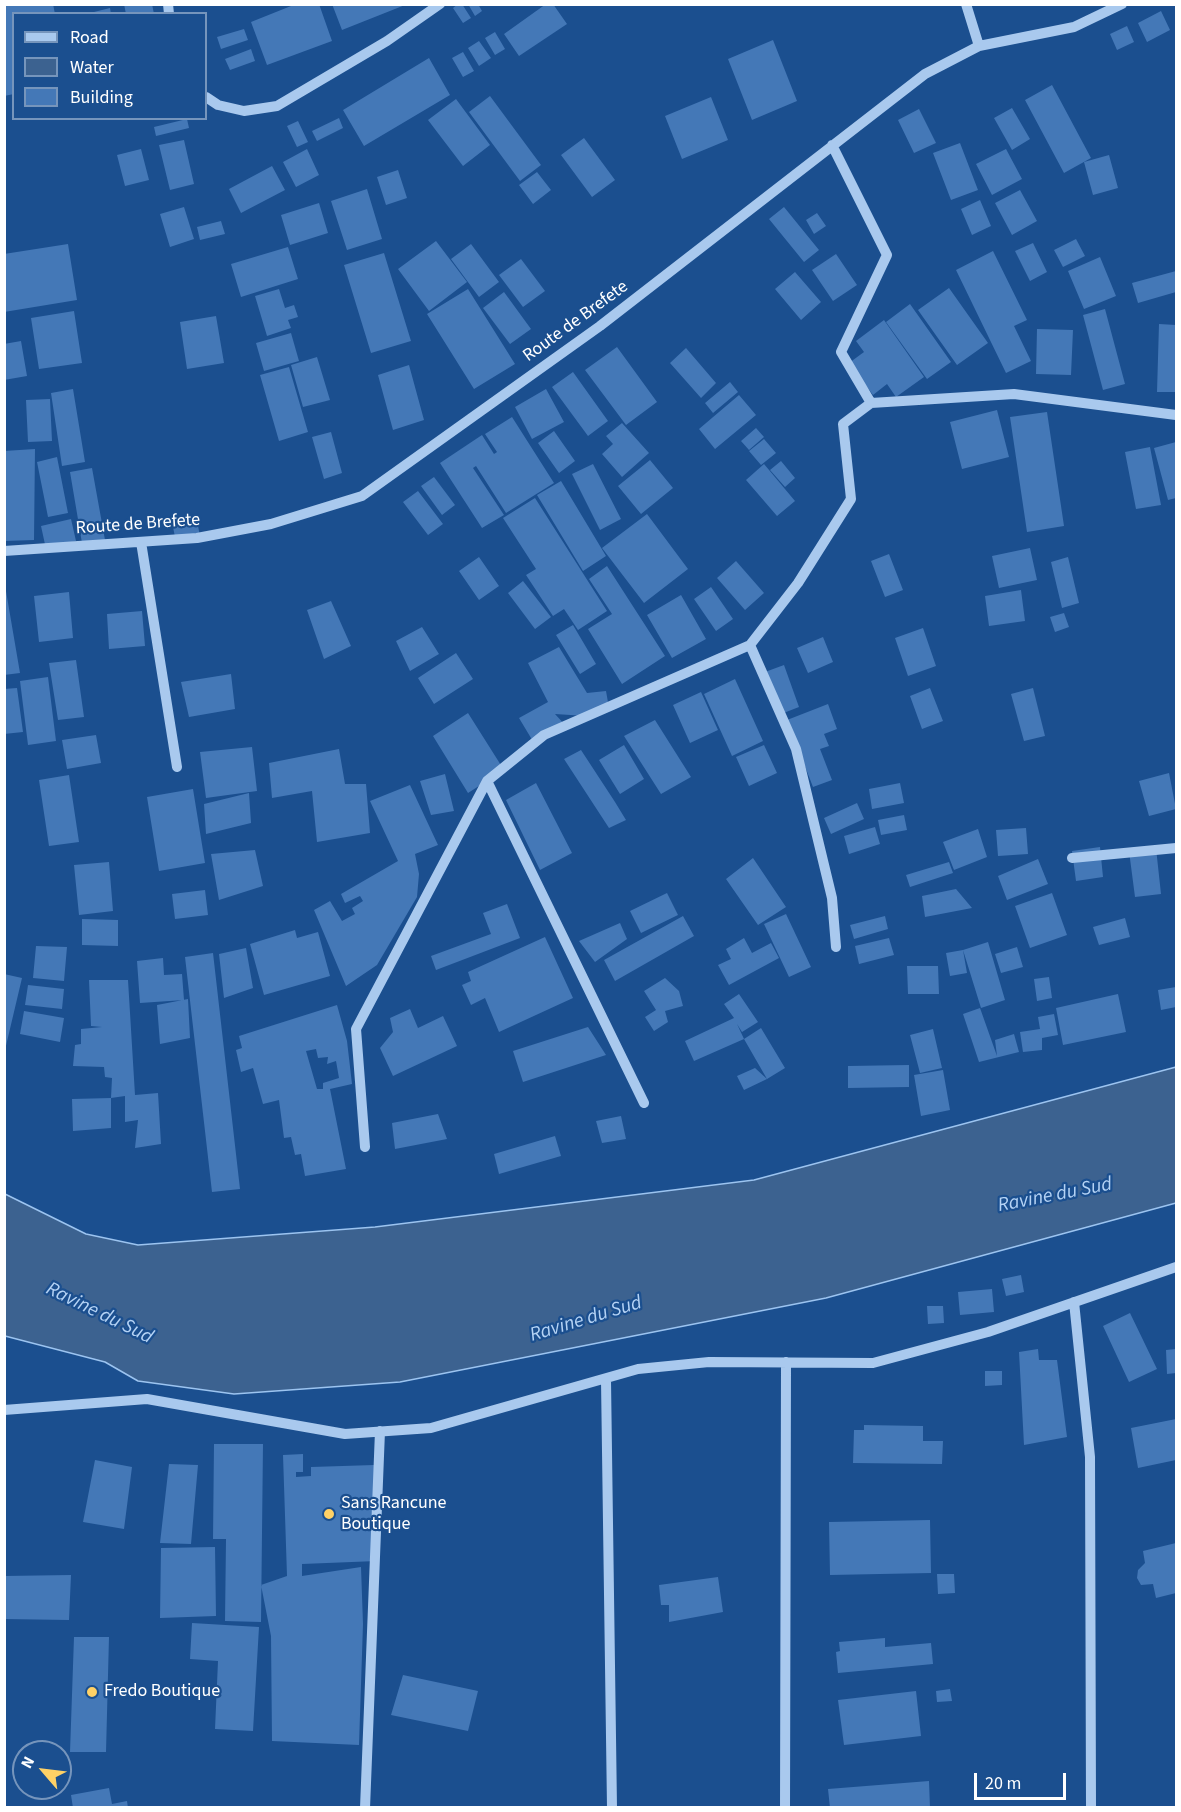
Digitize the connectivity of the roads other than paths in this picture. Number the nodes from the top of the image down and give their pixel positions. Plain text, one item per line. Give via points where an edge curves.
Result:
1 (440, 4) edge
2 (966, 4) edge
3 (1122, 4) edge
4 (979, 46) junction
5 (207, 98) edge
6 (832, 145) junction
7 (871, 403) junction
8 (1176, 415) edge
9 (141, 542) junction
10 (4, 551) edge
11 (750, 645) junction
12 (177, 767) dead end
13 (487, 781) junction
14 (1176, 848) edge
15 (1072, 858) dead end
16 (836, 948) dead end
17 (644, 1103) dead end
18 (365, 1147) dead end
19 (1176, 1266) edge
20 (1074, 1302) junction
21 (786, 1362) junction
22 (606, 1380) junction
23 (4, 1410) edge
24 (380, 1431) junction
25 (365, 1808) edge
26 (612, 1808) edge
27 (785, 1808) edge
28 (1091, 1808) edge

1 - 5 street via 387,41 277,106 244,111 218,105
2 - 4 street
3 - 4 street, Route de Brefete via 1074,27
4 - 6 street, Route de Brefete via 925,74
6 - 7 street via 887,255 841,352
6 - 9 street, Route de Brefete via 600,326 362,496 271,524 197,538
7 - 8 street via 1014,394
7 - 11 street via 843,424 851,500 798,583
9 - 10 street, Route de Brefete
9 - 12 street
11 - 13 street via 544,735
11 - 16 street via 796,748 832,898
13 - 17 street
13 - 18 street via 356,1029
14 - 15 street
19 - 20 street
20 - 21 street via 988,1332 873,1363
20 - 28 street via 1090,1457
21 - 22 street via 709,1362 638,1370
21 - 27 street
22 - 24 street via 431,1428
22 - 26 street
23 - 24 street via 147,1399 345,1434
24 - 25 street

